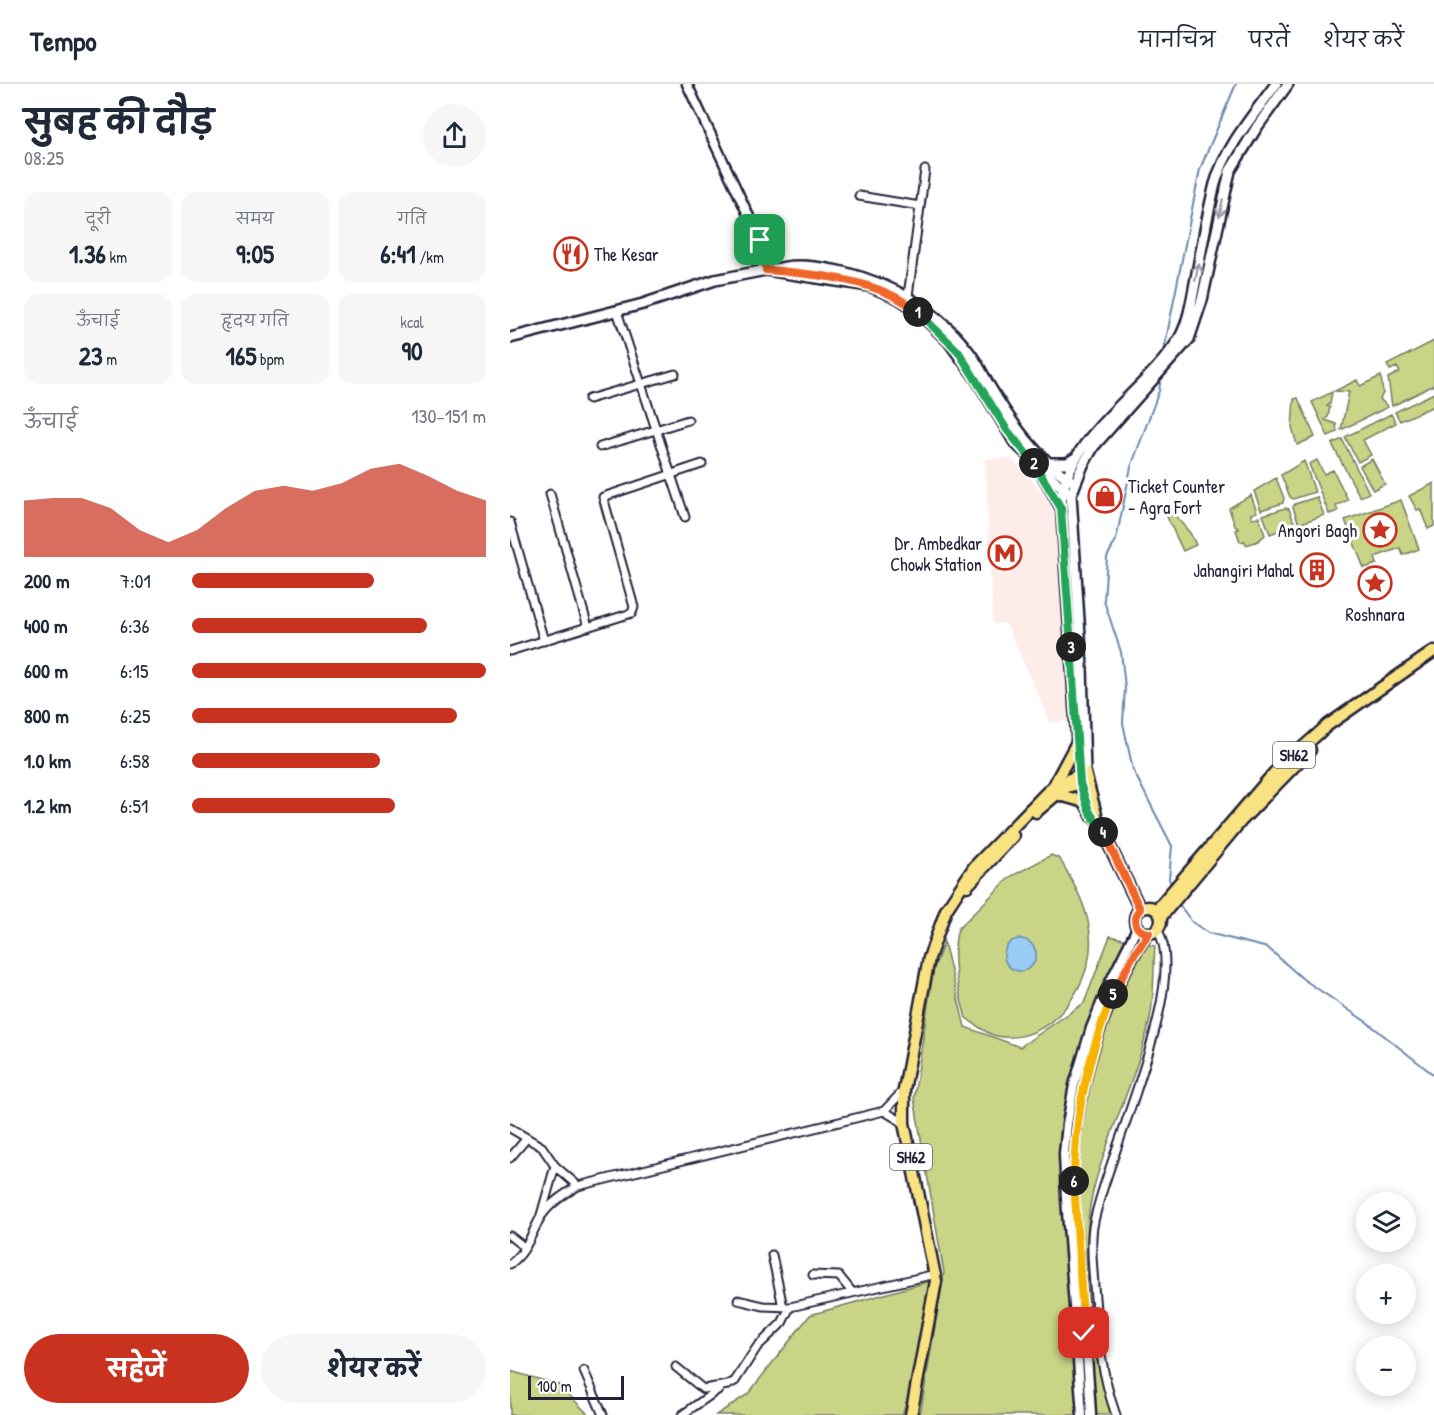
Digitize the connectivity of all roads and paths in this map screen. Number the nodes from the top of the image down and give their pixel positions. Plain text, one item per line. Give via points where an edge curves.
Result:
1 (687, 84) edge
2 (1276, 84) edge
3 (1288, 84) edge
4 (1226, 168) junction
5 (925, 170) dead end
6 (859, 196) dead end
7 (920, 206) junction
8 (768, 270) junction
9 (908, 296) junction
10 (1192, 298) junction
11 (1202, 300) junction
12 (617, 311) junction
13 (510, 338) edge
14 (1174, 351) junction
15 (675, 374) dead end
16 (641, 384) junction
17 (589, 399) dead end
18 (1128, 402) junction
19 (688, 420) dead end
20 (657, 430) junction
21 (600, 447) dead end
22 (1079, 455) junction
23 (1048, 463) junction
24 (702, 464) dead end
25 (1035, 464) junction
26 (671, 474) junction
27 (1070, 480) junction
28 (1062, 489) junction
29 (550, 494) dead end
30 (1071, 495) junction
31 (1061, 508) junction
32 (685, 517) dead end
33 (510, 522) edge
34 (588, 627) junction
35 (544, 641) junction
36 (510, 651) edge
37 (1434, 651) edge
38 (1434, 659) edge
39 (1077, 742) junction
40 (1083, 778) junction
41 (1055, 790) junction
42 (1085, 802) junction
43 (1098, 822) junction
44 (1181, 885) junction
45 (1140, 909) junction
46 (1159, 913) junction
47 (1137, 928) junction
48 (1153, 931) junction
49 (904, 1090) junction
50 (884, 1111) junction
51 (904, 1123) junction
52 (510, 1128) edge
53 (527, 1138) junction
54 (510, 1158) edge
55 (555, 1166) junction
56 (578, 1186) junction
57 (540, 1218) junction
58 (510, 1236) edge
59 (524, 1247) junction
60 (772, 1255) dead end
61 (518, 1257) junction
62 (510, 1264) edge
63 (510, 1272) edge
64 (936, 1274) junction
65 (813, 1275) dead end
66 (852, 1292) junction
67 (738, 1300) dead end
68 (787, 1307) junction
69 (676, 1367) dead end
70 (584, 1371) dead end
71 (722, 1387) junction
72 (603, 1415) edge
73 (682, 1415) edge
74 (911, 1415) edge
75 (1082, 1415) edge
76 (1091, 1415) edge
77 (1116, 1415) edge

1 - 8 street via 760,240
2 - 4 main road
3 - 4 main road
10 -> 4 main road via 1215,183
4 -> 11 main road
5 - 7 street
6 - 7 street
7 - 9 street
8 - 9 main road via 782,266 834,270
8 - 12 main road via 715,280
8 - 25 main road via 869,286 915,309 958,351 1007,430
9 - 23 main road via 969,352 1021,436
10 - 11 main road
10 - 14 main road
11 - 14 main road via 1189,339
12 - 13 main road
12 - 16 street
14 - 18 main road
15 - 16 street
16 - 17 street
16 - 20 street
18 - 22 main road
18 - 27 main road
19 - 20 street
20 - 21 street
20 - 26 street
22 - 23 main road via 1067,463
22 - 27 main road
23 - 27 main road
24 - 26 street
25 - 28 main road
25 - 31 main road
26 - 32 street
26 - 34 street via 603,497 634,610
27 - 28 main road
27 - 30 main road
28 - 30 main road
28 - 31 main road
29 - 34 street
30 - 40 main road via 1083,678
31 - 39 main road
33 - 35 street
34 - 35 street
35 - 36 street
37 - 44 main road, SH62 via 1328,725 1275,772
38 - 44 main road, SH62 via 1361,708 1308,752
39 - 40 main road
39 - 41 main road
40 - 41 main road, SH62
40 - 42 main road
40 - 43 main road
41 - 42 main road
41 - 49 main road, SH62 via 951,900 929,958
42 - 43 main road
43 - 45 main road
44 - 46 main road, SH62
45 - 46 main road via 1148,907
45 - 47 main road via 1134,920
46 - 48 main road
47 - 48 main road
47 - 75 street via 1091,1028 1067,1124 1066,1187
48 - 76 street via 1121,978 1101,1024 1091,1054 1075,1138 1074,1198
48 - 77 street via 1165,950 1159,1016 1101,1191 1093,1228 1102,1372
49 - 50 street
49 - 51 main road, SH62
50 - 51 street
50 - 56 street
51 - 64 main road, SH62
52 - 53 street
53 - 54 street
53 - 55 street via 544,1149
55 - 56 street
55 - 57 street
56 - 57 street
57 - 59 street
58 - 59 street
59 - 61 street
60 - 68 street
61 - 62 street
61 - 63 street
64 - 66 street
64 - 74 main road, SH62
65 - 66 street via 838,1276
66 - 68 street
67 - 68 street
68 - 71 street via 782,1323 757,1347 735,1381
69 - 71 street via 703,1389
70 - 72 street
71 - 73 street

